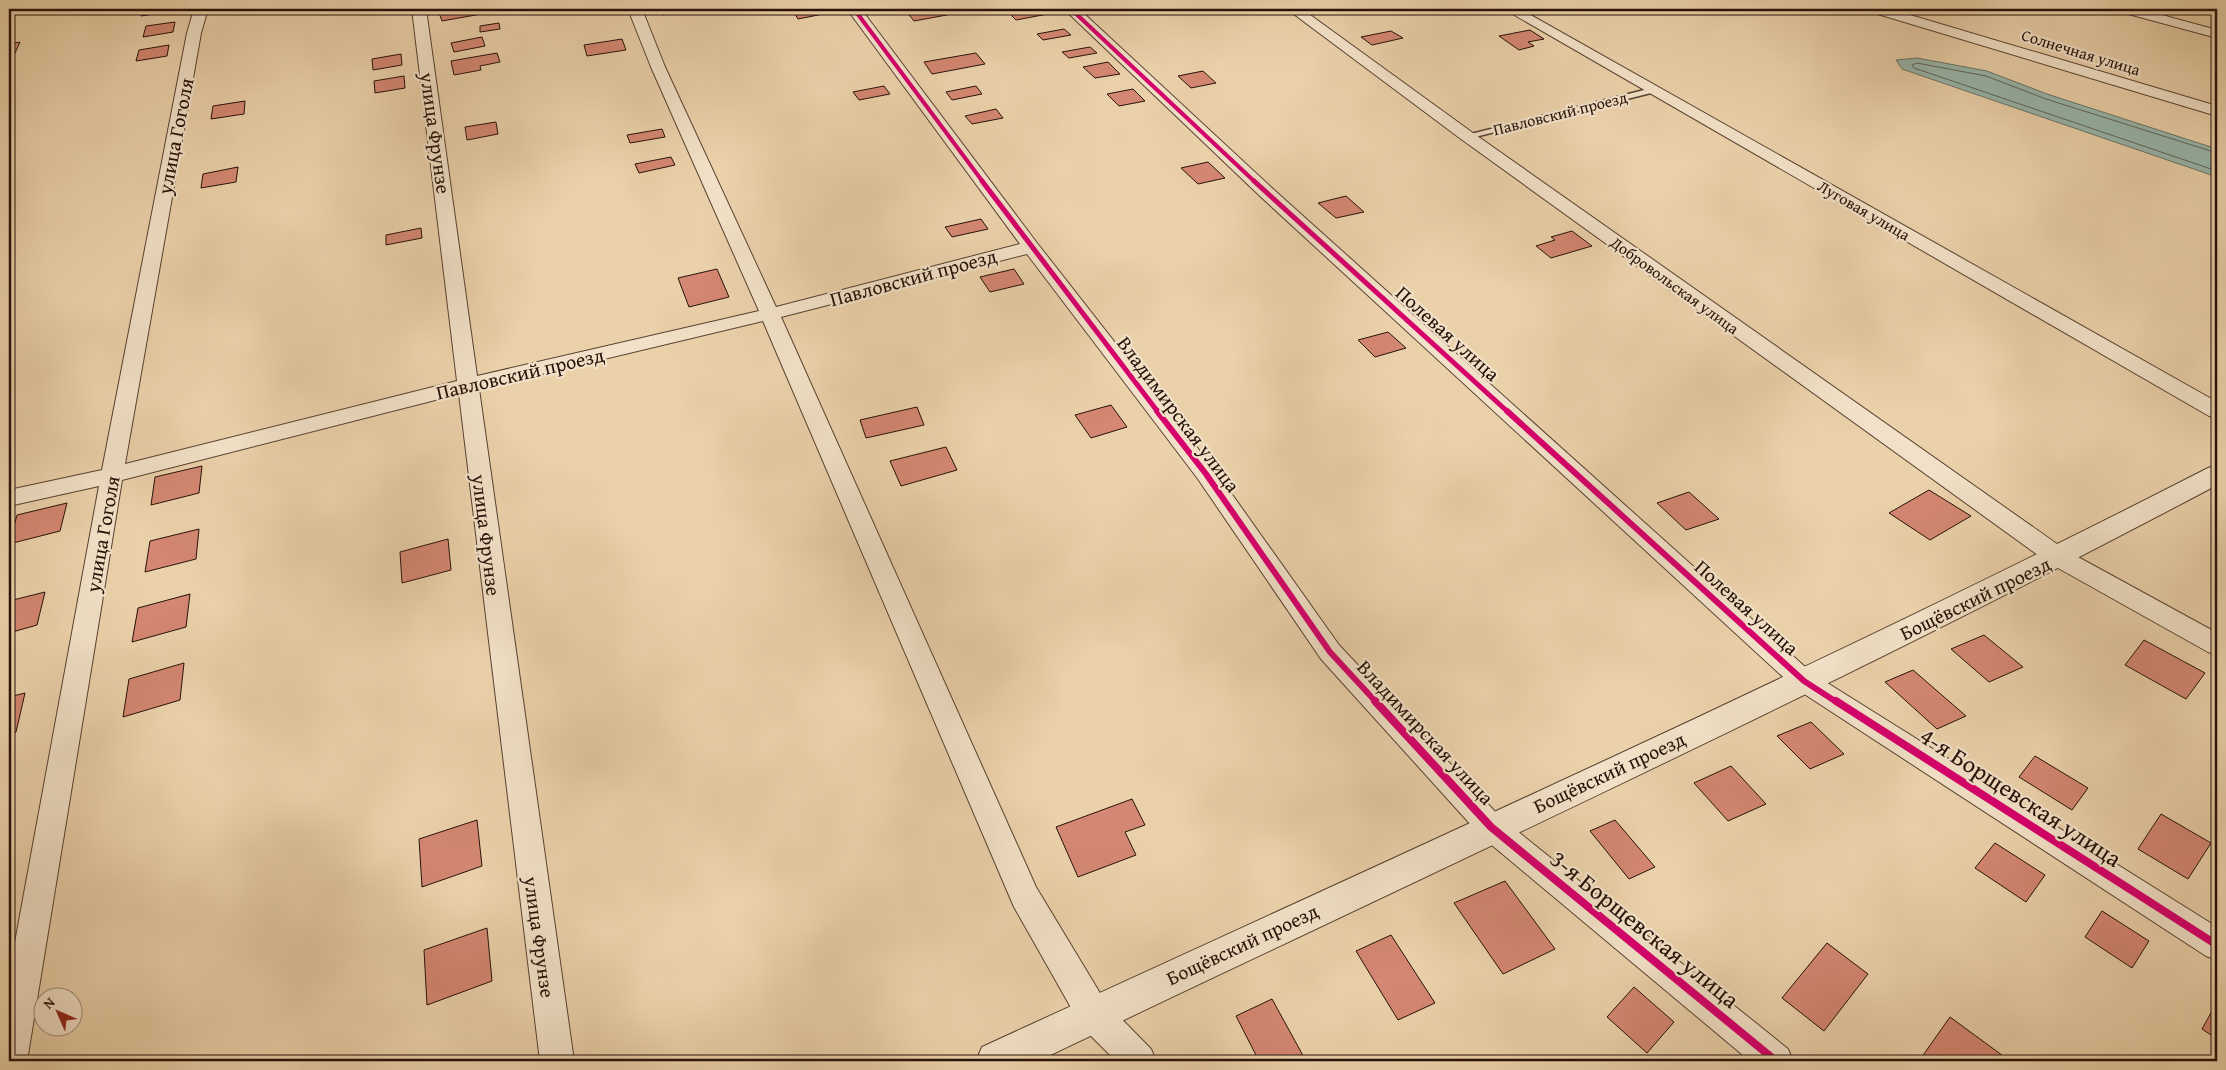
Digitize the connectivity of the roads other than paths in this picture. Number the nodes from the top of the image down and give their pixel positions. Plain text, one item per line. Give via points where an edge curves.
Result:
1 (201, 9) edge
2 (419, 9) edge
3 (635, 9) edge
4 (854, 9) edge
5 (1071, 9) edge
6 (1294, 9) edge
7 (1510, 9) edge
8 (1876, 9) edge
9 (2126, 9) edge
10 (2217, 34) edge
11 (1652, 90) junction
12 (2217, 111) edge
13 (1467, 136) junction
14 (1031, 247) junction
15 (770, 314) junction
16 (467, 385) junction
17 (2217, 411) edge
18 (2217, 474) edge
19 (112, 475) junction
20 (9, 498) edge
21 (2058, 557) junction
22 (2217, 645) edge
23 (1804, 681) junction
24 (1491, 827) junction
25 (2217, 945) edge
26 (1094, 1015) junction
27 (10, 1061) edge
28 (557, 1061) edge
29 (996, 1061) edge
30 (1139, 1061) edge
31 (1776, 1061) edge

1 - 19 street, улица Гоголя
2 - 16 street, улица Фрунзе
3 - 15 street
4 - 14 street, Владимирская улица
5 - 23 street, Полевая улица via 1260,186
6 - 13 street, Добровольская улица
7 - 11 street, Луговая улица
8 - 12 street, Солнечная улица
9 - 10 street
11 - 13 lane, Павловский проезд
11 - 17 street, Луговая улица
13 - 21 street, Добровольская улица
14 - 15 street, Павловский проезд
14 - 24 street, Владимирская улица via 1206,474 1330,652
15 - 16 street, Павловский проезд
15 - 26 street via 1025,897
16 - 19 street, Павловский проезд
16 - 28 street, улица Фрунзе
18 - 21 street, Бощёвский проезд
19 - 20 street, Павловский проезд
19 - 27 street, улица Гоголя
21 - 22 street, Добровольская улица
21 - 23 street, Бощёвский проезд
23 - 24 street, Бощёвский проезд
23 - 25 street, 4-я Борщевская улица
24 - 26 street, Бощёвский проезд
24 - 31 street, 3-я Борщевская улица
26 - 29 street, Бощёвский проезд
26 - 30 street

